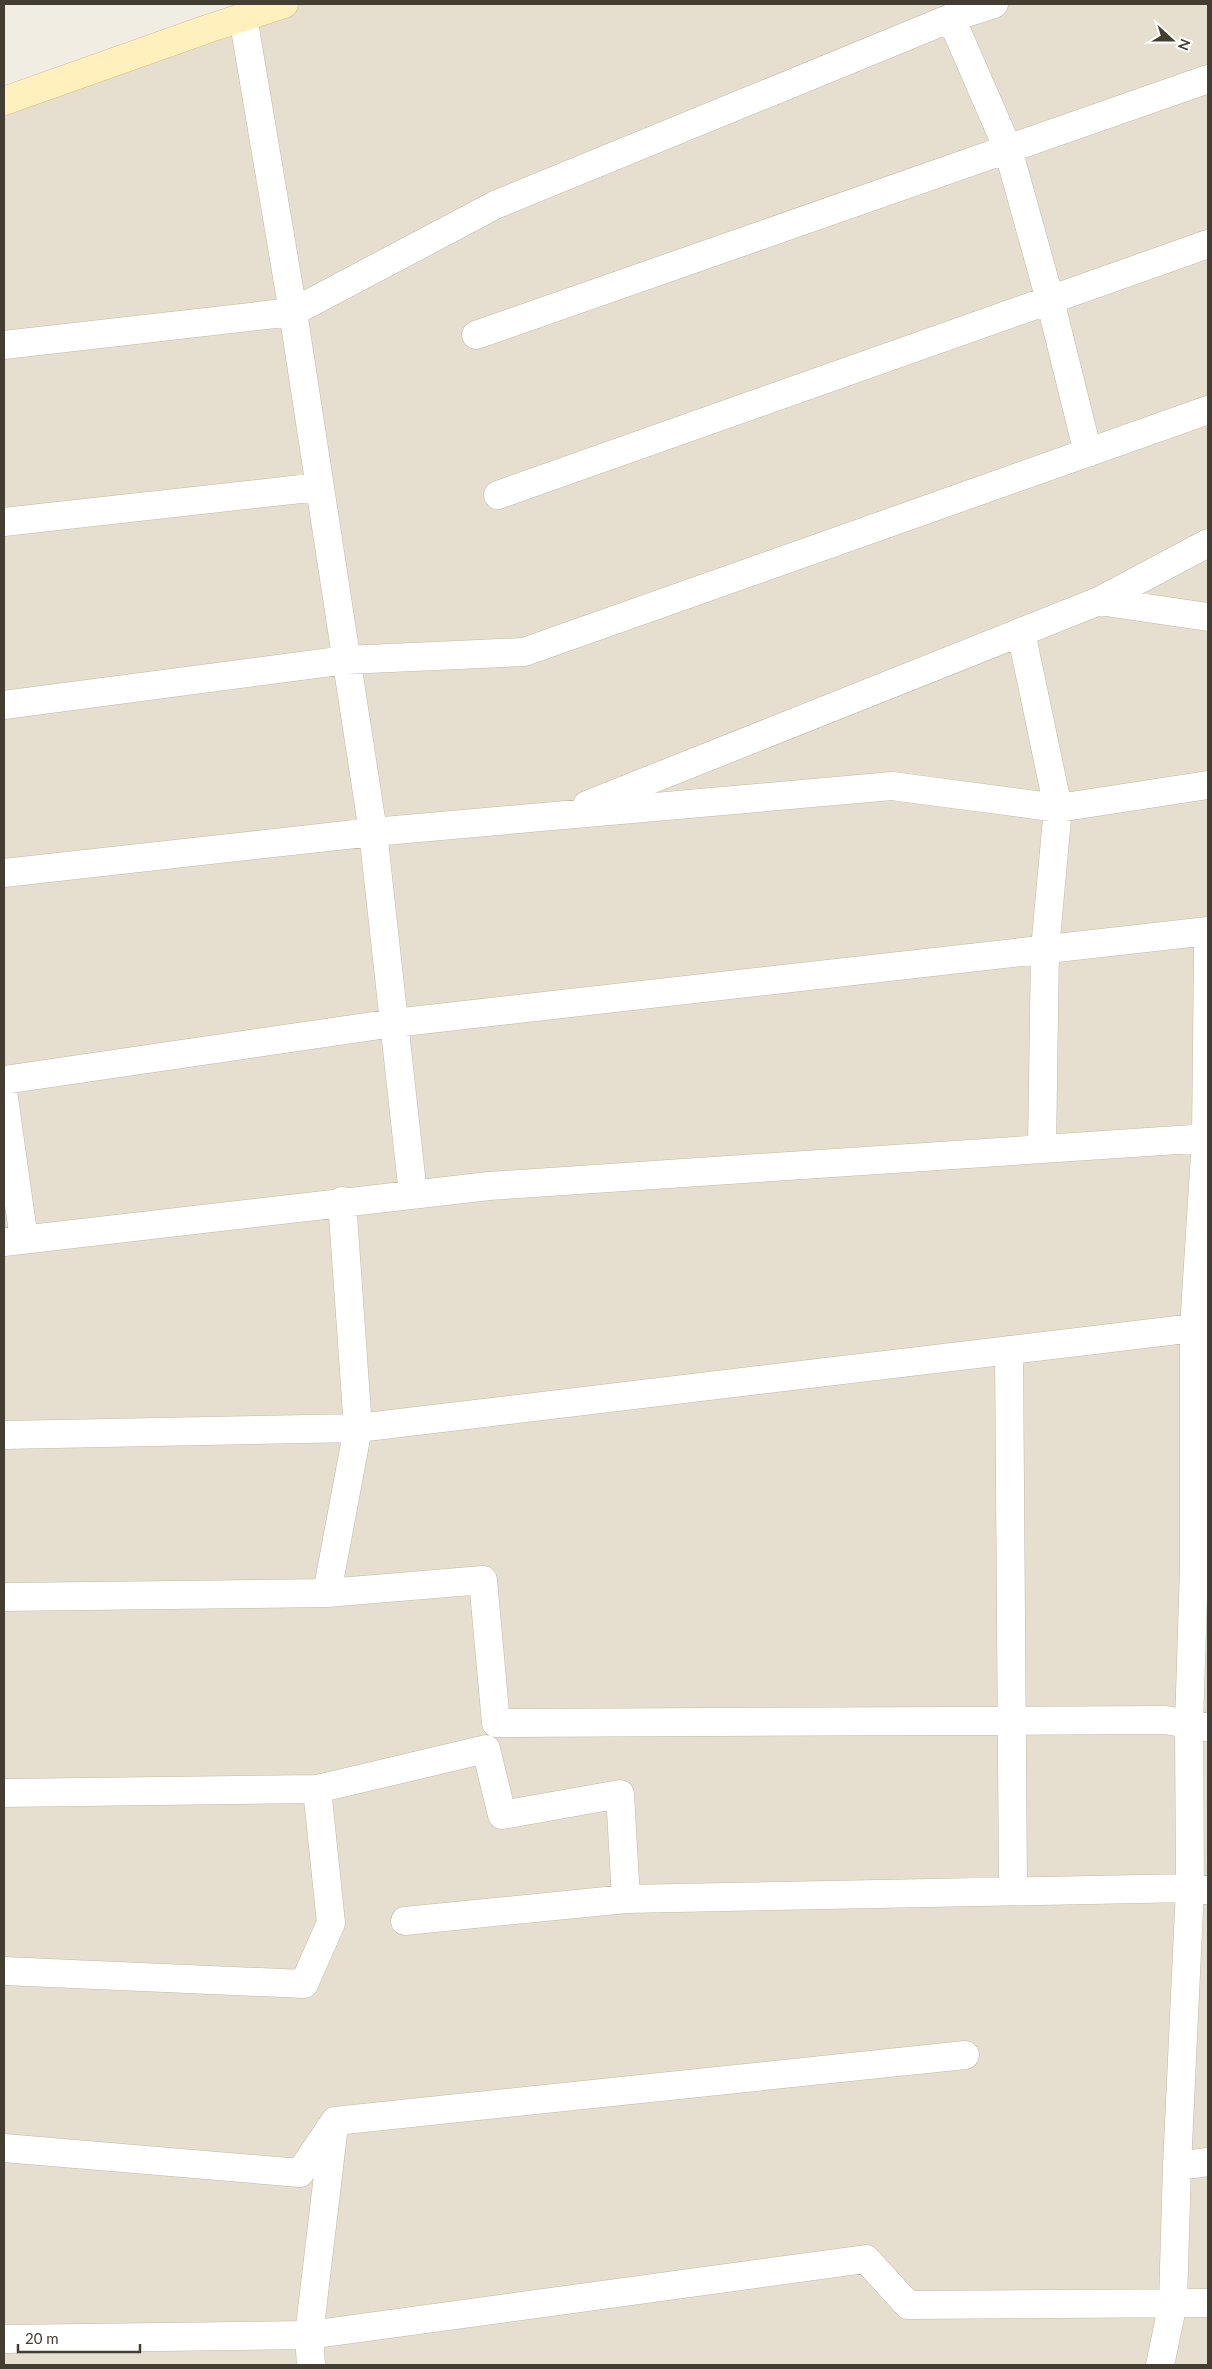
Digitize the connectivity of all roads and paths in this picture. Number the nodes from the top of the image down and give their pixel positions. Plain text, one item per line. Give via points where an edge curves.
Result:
1 (284, 4) edge
2 (994, 4) edge
3 (242, 17) junction
4 (952, 18) junction
5 (1208, 79) edge
6 (4, 101) edge
7 (1008, 149) junction
8 (1208, 244) edge
9 (1050, 300) junction
10 (293, 312) junction
11 (476, 335) dead end
12 (4, 345) edge
13 (1208, 410) edge
14 (1088, 453) junction
15 (319, 487) junction
16 (498, 495) dead end
17 (4, 522) edge
18 (1208, 543) edge
19 (1099, 601) junction
20 (1208, 617) edge
21 (1021, 632) junction
22 (346, 660) junction
23 (4, 705) edge
24 (1208, 785) edge
25 (1058, 808) junction
26 (560, 816) junction
27 (373, 832) junction
28 (4, 874) edge
29 (1208, 931) edge
30 (1045, 949) junction
31 (1208, 950) edge
32 (394, 1022) junction
33 (4, 1080) edge
34 (4, 1098) edge
35 (1207, 1138) edge
36 (1042, 1149) junction
37 (413, 1194) junction
38 (342, 1201) junction
39 (14, 1241) edge
40 (1194, 1328) junction
41 (1009, 1350) junction
42 (358, 1428) junction
43 (4, 1435) edge
44 (1201, 1567) edge
45 (327, 1593) junction
46 (4, 1597) edge
47 (1012, 1721) junction
48 (1199, 1726) edge
49 (317, 1789) junction
50 (4, 1793) edge
51 (1199, 1889) edge
52 (1013, 1891) junction
53 (626, 1899) junction
54 (405, 1921) dead end
55 (4, 1971) edge
56 (965, 2055) dead end
57 (335, 2121) junction
58 (4, 2148) edge
59 (1208, 2162) edge
60 (1176, 2166) junction
61 (1173, 2303) junction
62 (1208, 2303) edge
63 (309, 2335) junction
64 (4, 2339) edge
65 (311, 2365) edge
66 (1160, 2365) edge

1 - 3 main road
2 - 4 street
3 - 6 main road
3 - 10 street
4 - 7 street
4 - 10 street via 495,205
5 - 7 street
7 - 9 street
7 - 11 street
8 - 9 street
9 - 14 street
9 - 16 street
10 - 12 street
10 - 15 street
13 - 14 street
14 - 22 street via 524,652
15 - 17 street
15 - 22 street
18 - 19 street
19 - 20 street
19 - 21 street
21 - 25 street
21 - 26 street
22 - 23 street
22 - 27 street
24 - 25 street
25 - 26 street via 892,786
25 - 30 street
26 - 27 street
27 - 28 street
27 - 32 street
29 - 30 street
30 - 32 street
30 - 36 street
31 - 35 street
32 - 33 street
32 - 37 street
34 - 39 street
35 - 36 street
35 - 40 street
36 - 37 street via 489,1186
37 - 38 street
38 - 39 street
38 - 42 street
40 - 41 street
40 - 44 street
41 - 42 street
41 - 47 street
42 - 43 street
42 - 45 street
44 - 48 street
45 - 46 street
45 - 47 street via 483,1580 496,1723
47 - 48 street via 1165,1720
47 - 52 street
48 - 51 street
49 - 50 street
49 - 53 street via 486,1749 502,1815 620,1794
49 - 55 street via 331,1923 304,1984
51 - 52 street
51 - 60 street
52 - 53 street
53 - 54 street
56 - 57 street
57 - 58 street via 300,2173
57 - 63 street
59 - 60 street
60 - 61 street
61 - 62 street
61 - 63 street via 908,2305 866,2259
61 - 66 street
63 - 64 street
63 - 65 street

